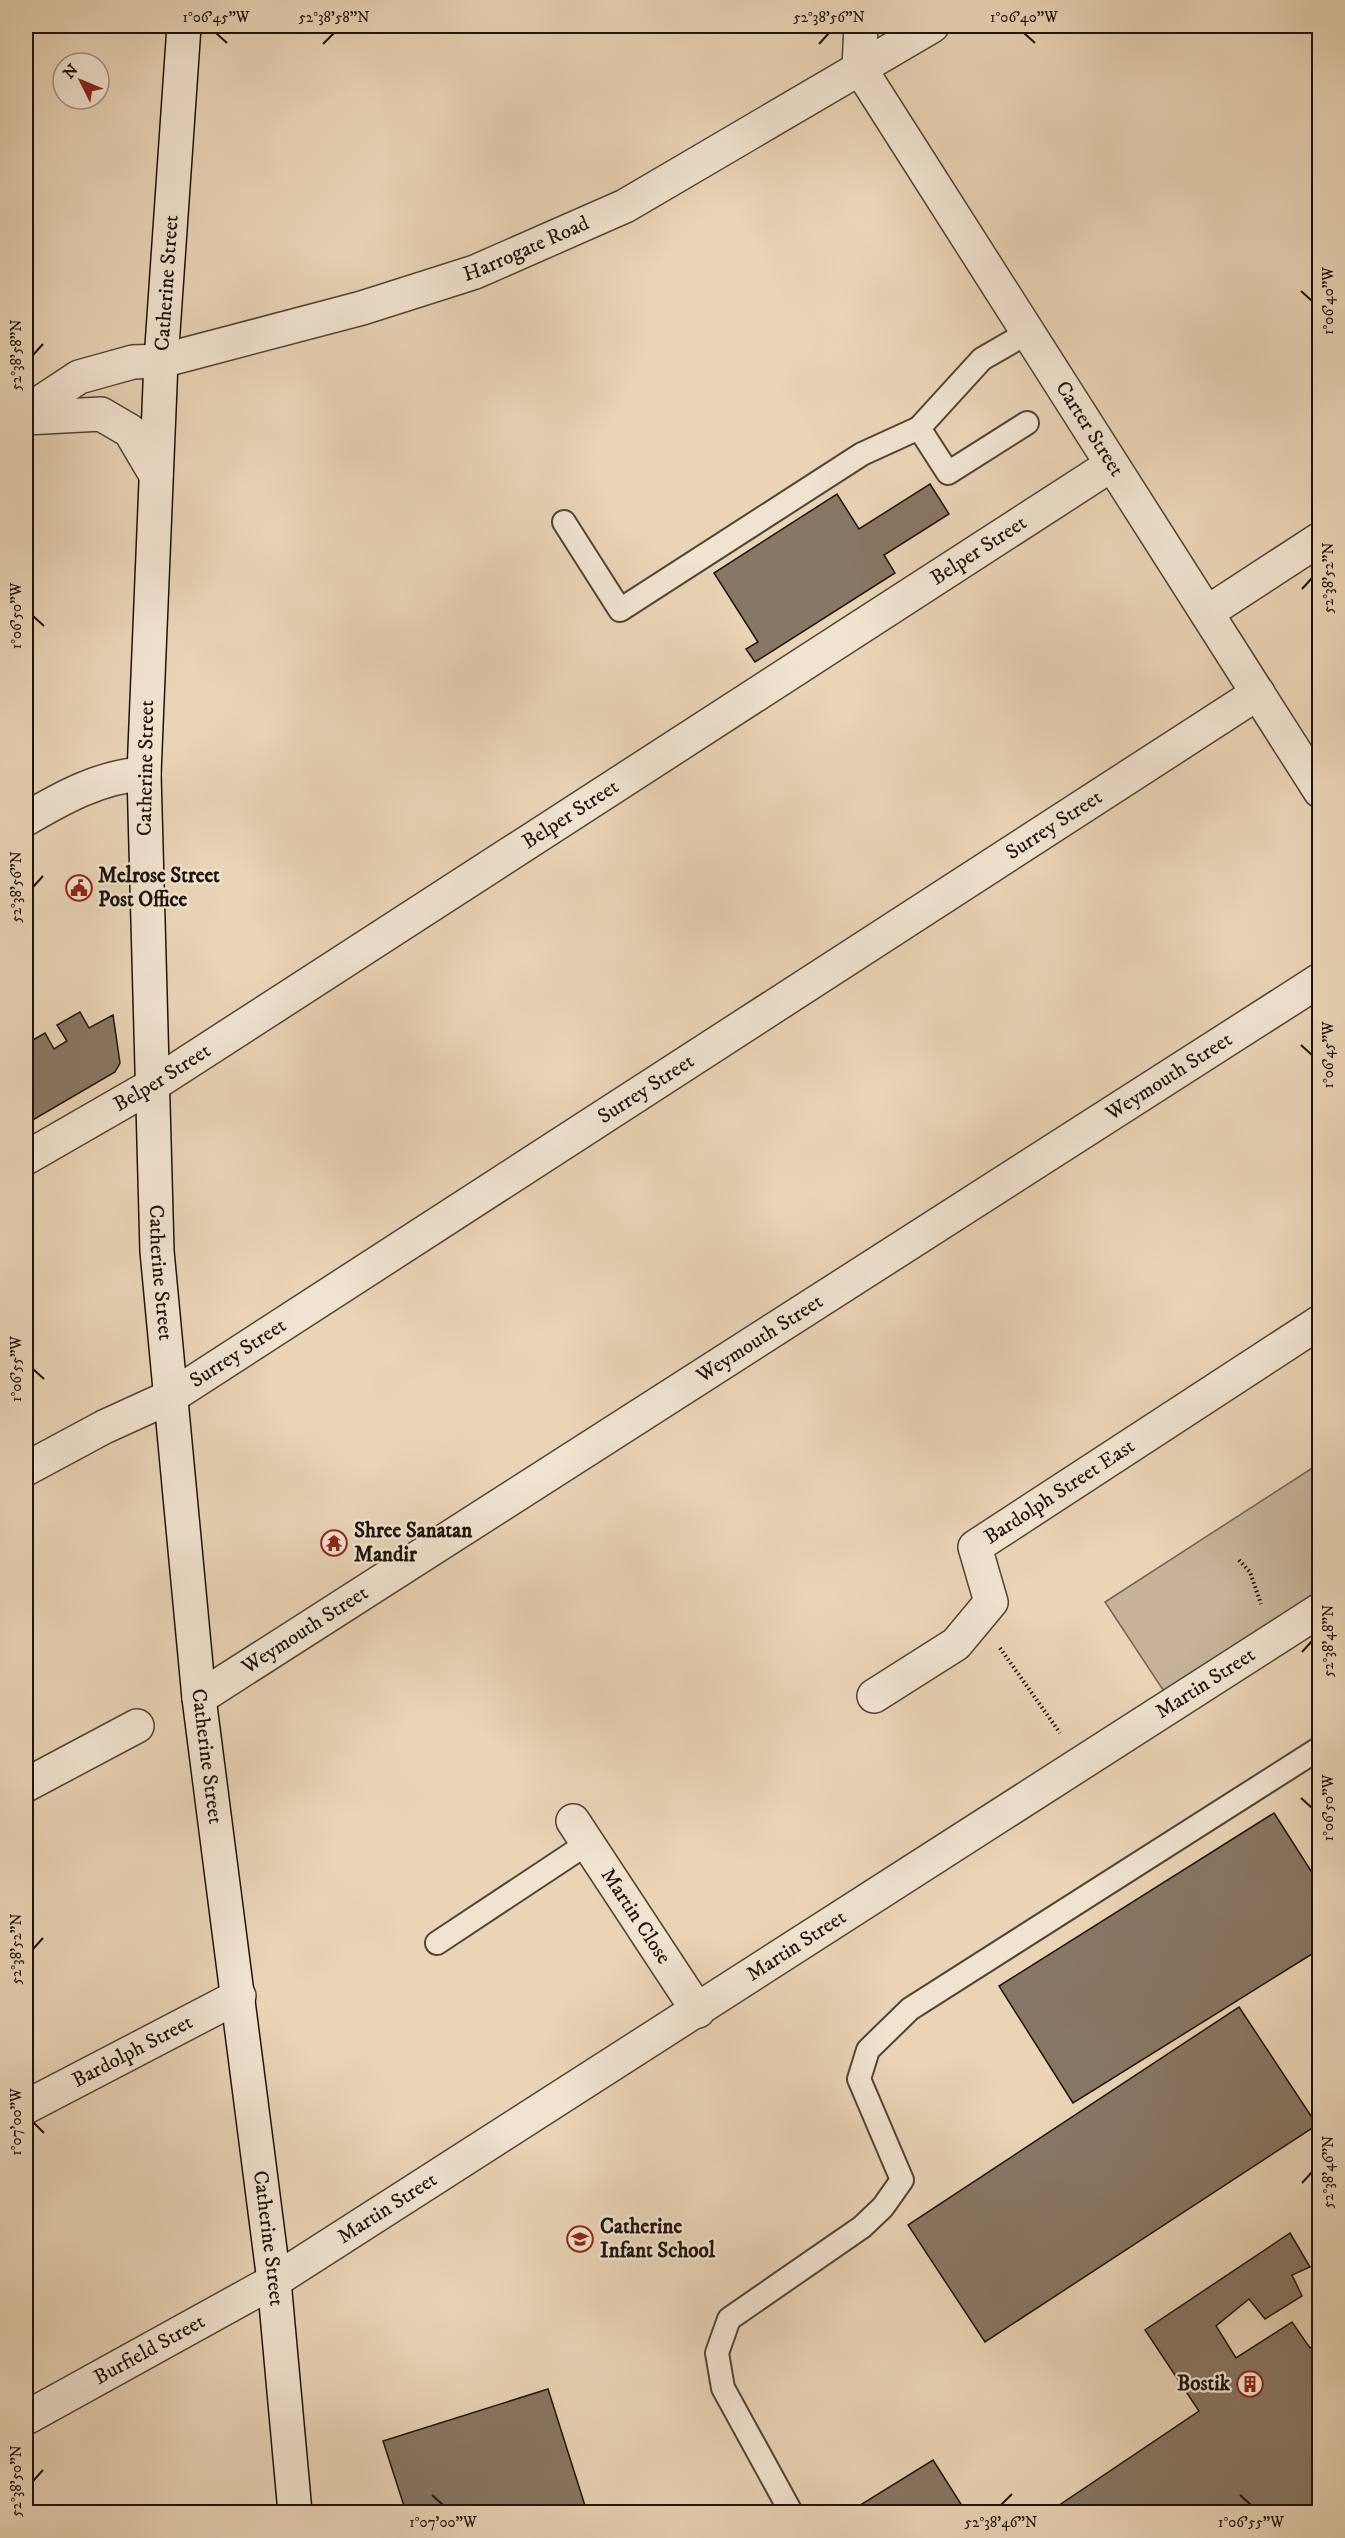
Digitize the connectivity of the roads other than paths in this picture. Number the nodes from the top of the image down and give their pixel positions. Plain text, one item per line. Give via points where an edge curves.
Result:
1 (184, 26) edge
2 (861, 26) edge
3 (933, 26) edge
4 (859, 67) junction
5 (1026, 333) junction
6 (161, 360) junction
7 (26, 412) edge
8 (26, 418) edge
9 (1027, 423) dead end
10 (919, 428) junction
11 (1111, 465) junction
12 (156, 475) junction
13 (564, 522) dead end
14 (1320, 539) edge
15 (1208, 612) junction
16 (1258, 693) junction
17 (144, 774) junction
18 (1320, 791) edge
19 (26, 819) edge
20 (1320, 980) edge
21 (151, 1086) junction
22 (26, 1158) edge
23 (1320, 1322) edge
24 (172, 1396) junction
25 (26, 1470) edge
26 (1320, 1610) edge
27 (874, 1696) dead end
28 (199, 1698) junction
29 (137, 1726) dead end
30 (1320, 1748) edge
31 (26, 1785) edge
32 (581, 1832) joint
33 (437, 1943) dead end
34 (239, 1996) junction
35 (698, 2011) junction
36 (26, 2107) edge
37 (274, 2281) junction
38 (26, 2418) edge
39 (295, 2512) edge
40 (790, 2512) edge

1 - 6 street, Catherine Street
2 - 4 street
3 - 4 street, Harrogate Road
4 - 5 street, Carter Street
4 - 6 street, Harrogate Road via 626,206 475,272 362,308
5 - 10 lane via 982,359
5 - 11 street, Carter Street
6 - 7 street, Harrogate Road via 133,362 79,377
6 - 12 street, Catherine Street
8 - 12 street via 101,414 130,430
9 - 10 lane via 948,473
10 - 13 lane via 862,454 620,610
11 - 15 street, Carter Street
11 - 21 street, Belper Street
12 - 17 street, Catherine Street
14 - 15 street
15 - 16 street, Carter Street
16 - 18 street, Carter Street
16 - 24 street, Surrey Street
17 - 19 street via 118,775
17 - 21 street, Catherine Street
20 - 28 street, Weymouth Street
21 - 22 street, Belper Street
21 - 24 street, Catherine Street via 157,1251
23 - 27 street, Bardolph Street East via 975,1547 991,1602 956,1644
24 - 25 street, Surrey Street via 104,1427
24 - 28 street, Catherine Street
26 - 35 street, Martin Street
28 - 34 street, Catherine Street
29 - 31 street
30 - 40 lane via 910,2009 868,2050 859,2079 902,2180 883,2207 862,2227 729,2319 717,2353 723,2388
32 - 33 lane
32 - 35 street, Martin Close
34 - 36 street, Bardolph Street
34 - 37 street, Catherine Street
35 - 37 street, Martin Street
37 - 38 street, Burfield Street
37 - 39 street, Catherine Street

